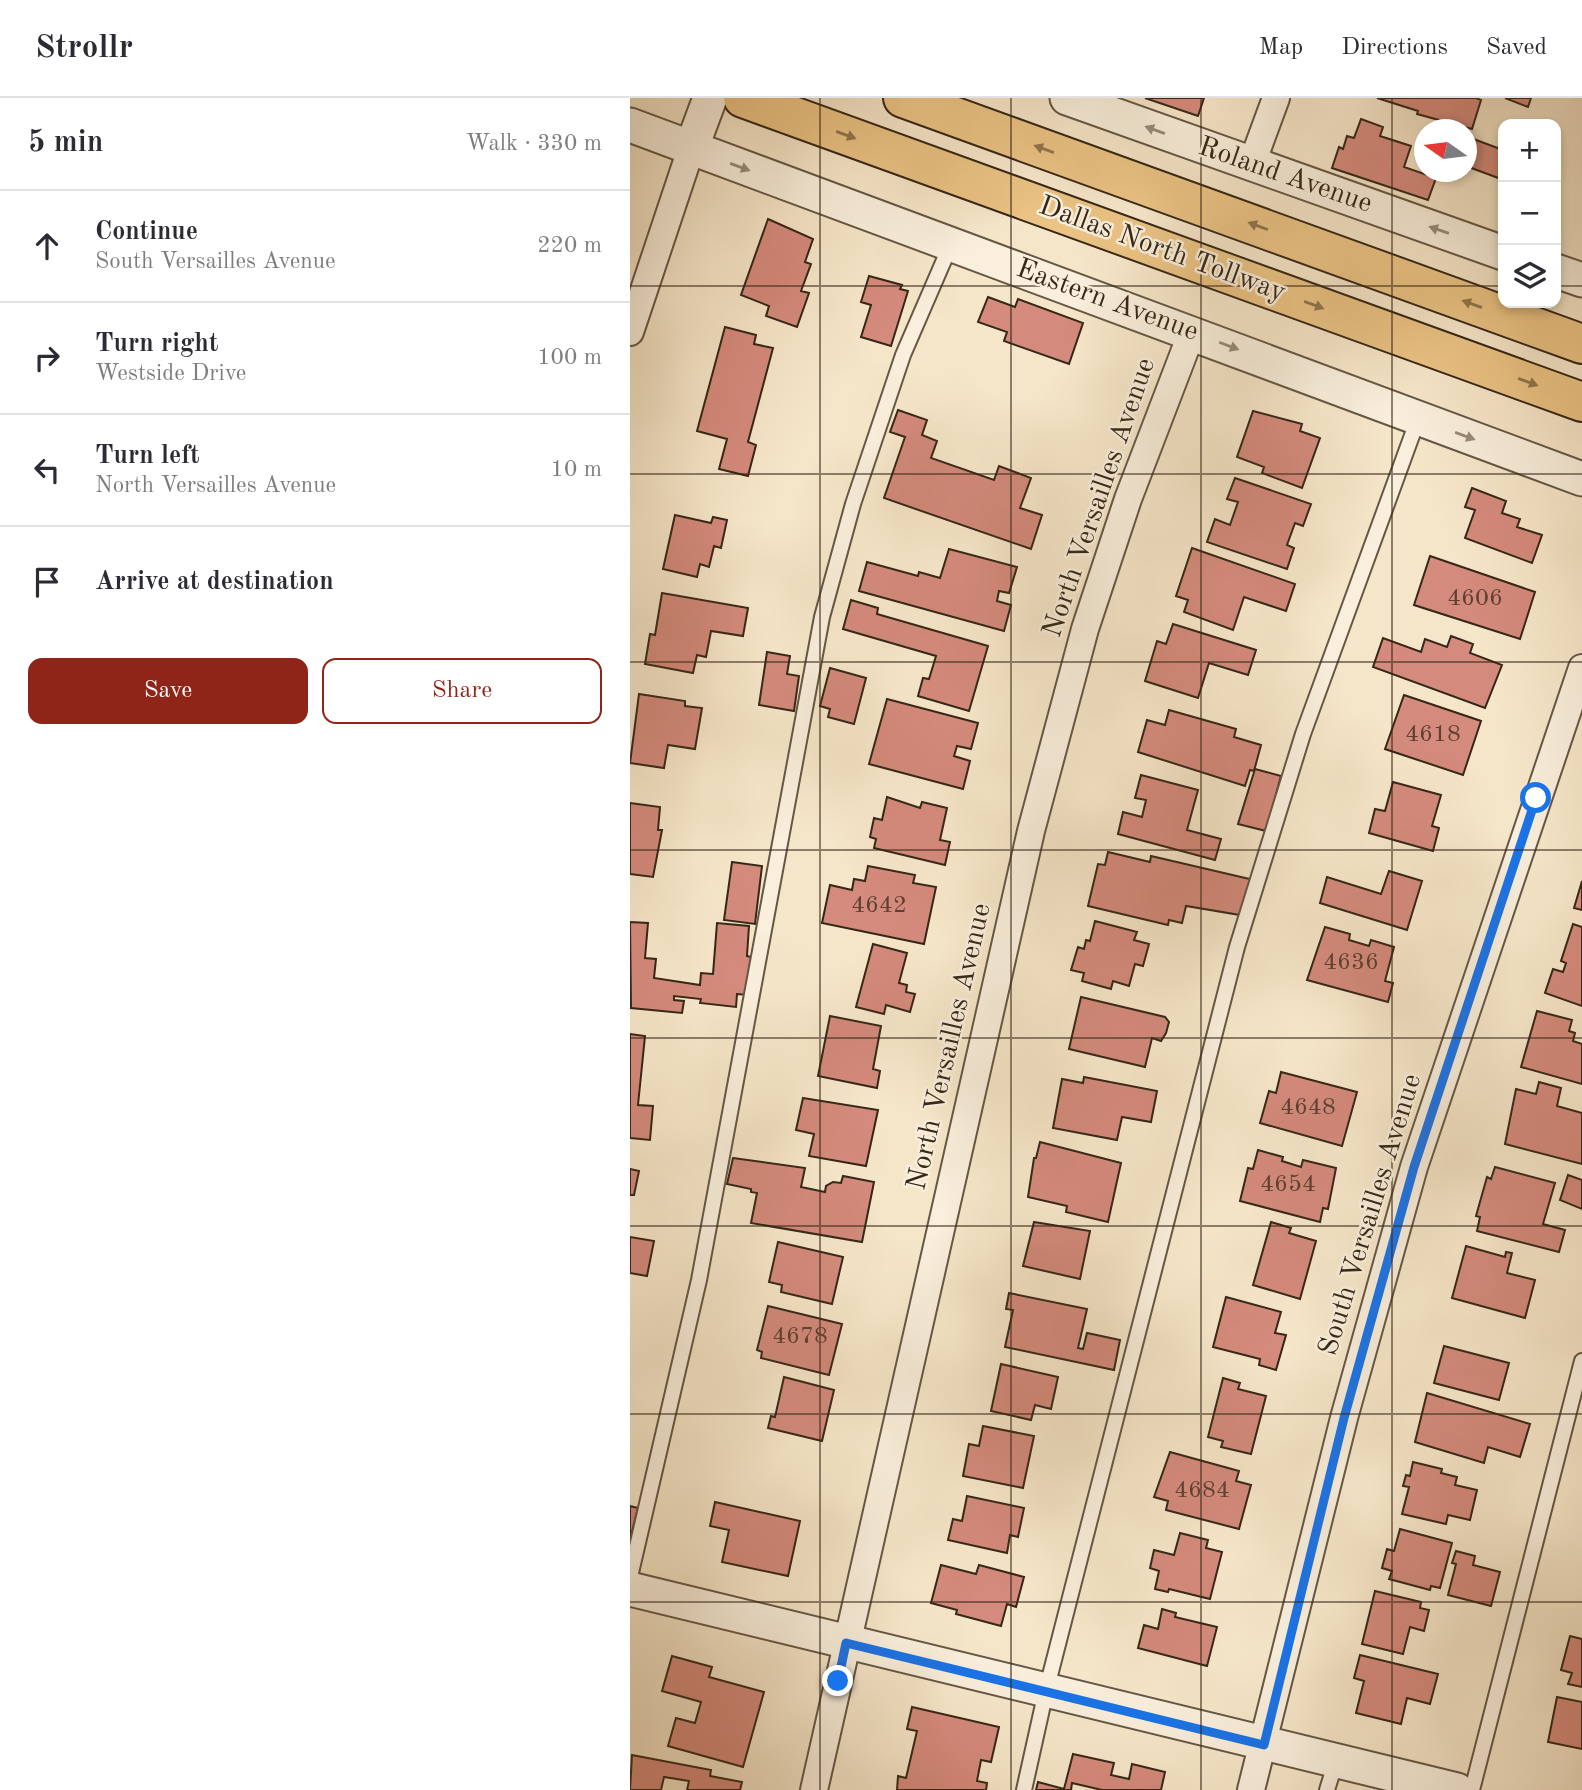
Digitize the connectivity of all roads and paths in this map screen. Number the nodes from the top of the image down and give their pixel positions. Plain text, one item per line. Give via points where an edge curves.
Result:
1 (710, 98) edge
2 (743, 98) edge
3 (903, 98) edge
4 (1067, 98) edge
5 (1276, 98) edge
6 (630, 125) edge
7 (694, 140) junction
8 (1251, 166) junction
9 (951, 244) junction
10 (1498, 251) edge
11 (1561, 273) edge
12 (1582, 280) edge
13 (630, 331) edge
14 (1192, 332) junction
15 (1582, 344) edge
16 (1582, 402) edge
17 (1418, 419) junction
18 (1582, 479) edge
19 (1582, 668) edge
20 (1582, 1361) edge
21 (630, 1577) edge
22 (630, 1589) edge
23 (846, 1643) junction
24 (1046, 1691) junction
25 (1264, 1745) junction
26 (1332, 1775) edge
27 (814, 1790) edge
28 (1024, 1790) edge
29 (1251, 1790) edge
30 (1457, 1790) edge
31 (1472, 1790) edge

1 - 7 street
2 -> 16 highway, Dallas North Tollway
15 -> 3 highway, Dallas North Tollway
8 -> 4 street, Roland Avenue
5 - 8 street
6 - 7 street, Eastern Avenue
7 -> 9 street, Eastern Avenue
7 - 13 street
10 -> 8 street, Roland Avenue
9 - 14 street, Eastern Avenue
9 - 21 lane via 903,355 853,504 822,617 702,1268
11 - 12 street
14 -> 17 street, Eastern Avenue
14 - 23 street, North Versailles Avenue via 1128,499 1085,629 1031,831
17 -> 18 street, Eastern Avenue
17 - 24 lane via 1303,734 1237,947
19 - 25 street, South Versailles Avenue via 1414,1167 1344,1418
20 - 31 lane
22 - 23 street
23 - 24 street
23 - 27 street, North Versailles Avenue
24 - 25 street
24 - 28 lane
25 - 26 street
25 - 29 street, South Versailles Avenue
26 - 30 street

